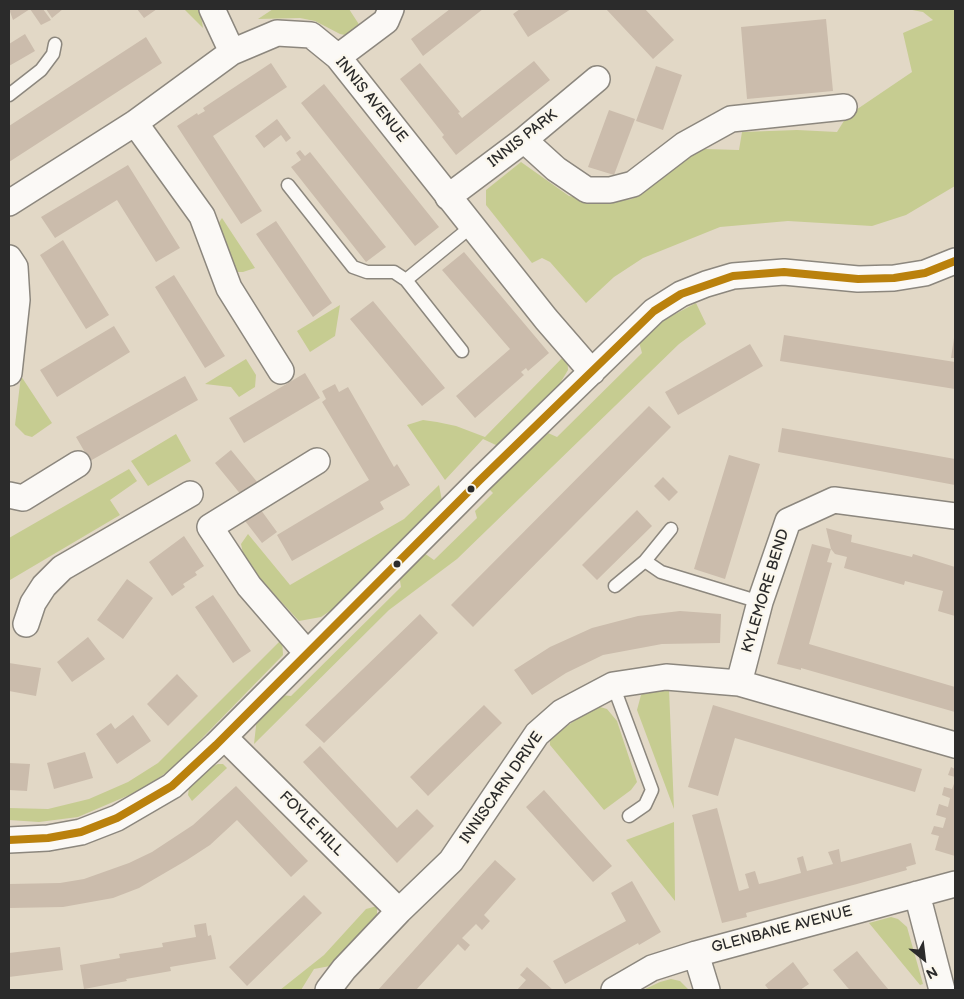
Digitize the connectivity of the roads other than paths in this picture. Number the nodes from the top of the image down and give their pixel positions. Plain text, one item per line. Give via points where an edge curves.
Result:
1 (212, 9) edge
2 (391, 9) edge
3 (55, 44) dead end
4 (232, 52) junction
5 (338, 57) junction
6 (597, 79) dead end
7 (9, 94) edge
8 (844, 107) dead end
9 (135, 123) junction
10 (524, 140) junction
11 (288, 185) dead end
12 (448, 197) junction
13 (9, 203) edge
14 (472, 226) junction
15 (9, 258) edge
16 (955, 261) edge
17 (406, 280) junction
18 (462, 351) dead end
19 (281, 372) dead end
20 (592, 372) junction
21 (9, 373) edge
22 (317, 461) dead end
23 (78, 464) dead end
24 (9, 495) edge
25 (955, 516) edge
26 (210, 527) junction
27 (671, 529) dead end
28 (645, 561) junction
29 (615, 586) dead end
30 (760, 602) junction
31 (26, 624) dead end
32 (307, 653) junction
33 (739, 683) junction
34 (613, 685) junction
35 (224, 737) junction
36 (955, 744) edge
37 (629, 816) dead end
38 (9, 840) edge
39 (955, 884) edge
40 (917, 894) junction
41 (399, 911) junction
42 (696, 954) junction
43 (328, 990) edge
44 (614, 990) edge
45 (707, 990) edge
46 (942, 990) edge

1 - 4 street
2 - 5 street via 386,21
3 - 7 lane via 53,54 41,70
4 - 5 street, INNIS AVENUE via 276,33 311,36
4 - 9 street, INNIS AVENUE
5 - 12 street, INNIS AVENUE
6 - 10 street, INNIS PARK
8 - 10 street via 732,118 684,145 633,184 610,190 587,190 556,169
9 - 13 street, INNIS AVENUE
9 - 19 street via 202,216 229,288
10 - 12 street, INNIS PARK
11 - 17 lane via 353,267 367,272 394,272
12 - 14 street, INNIS AVENUE
14 - 17 lane
14 - 20 street, INNIS AVENUE
15 - 21 street via 14,268 17,300
16 - 20 street via 925,273 894,278 858,279 784,272 733,276 706,284 681,294 654,311
17 - 18 lane
20 - 32 street
22 - 26 street
23 - 24 street via 23,498
25 - 30 street, KYLEMORE BEND via 834,500 788,521
26 - 31 street via 186,486 62,568 44,586
26 - 32 street via 249,586
27 - 28 lane
28 - 29 lane
28 - 30 lane via 661,572
30 - 33 street, KYLEMORE BEND
32 - 35 street
33 - 34 street, INNISCARN DRIVE via 666,677
33 - 36 street, INNISCARN DRIVE
34 - 37 lane via 652,790 645,805
34 - 41 street, INNISCARN DRIVE via 562,712 537,734 451,861
35 - 38 street via 172,786 117,818 81,832
35 - 41 street, FOYLE HILL
39 - 40 street, GLENBANE AVENUE
40 - 42 street, GLENBANE AVENUE
40 - 46 street
41 - 43 street, INNISCARN DRIVE
42 - 44 street, GLENBANE AVENUE via 652,968
42 - 45 street

